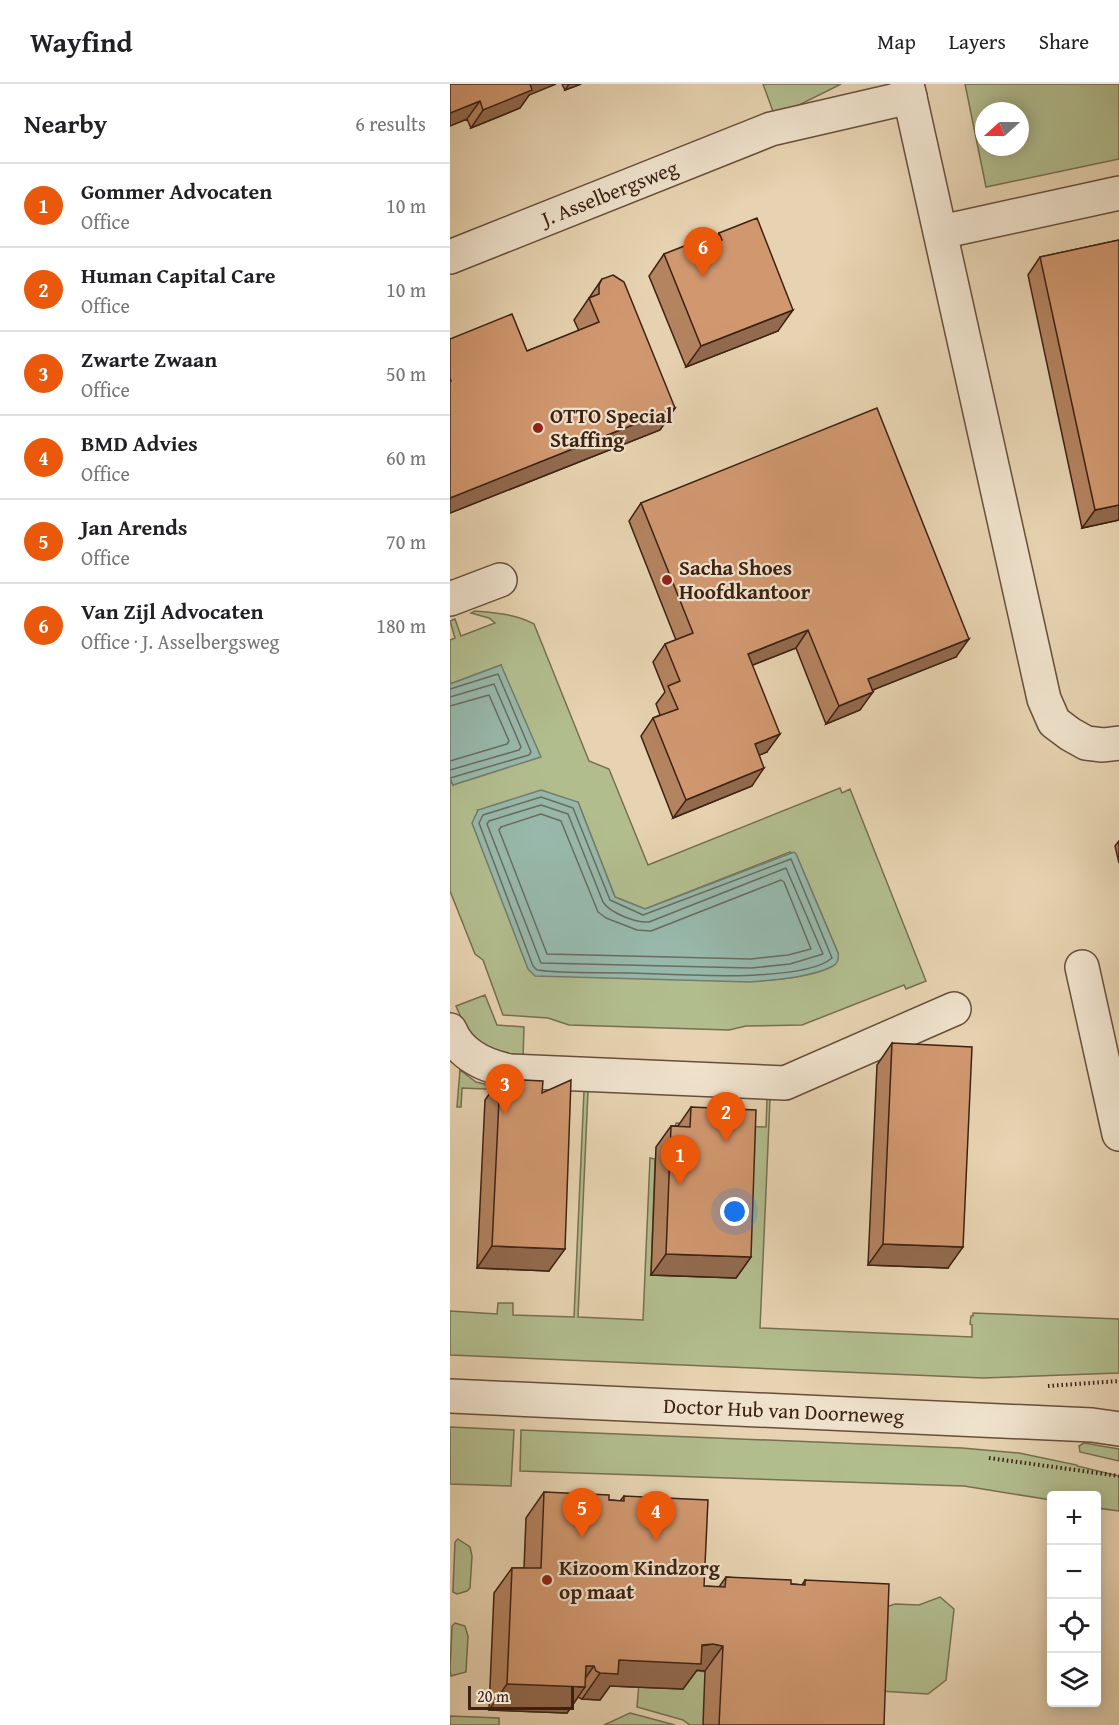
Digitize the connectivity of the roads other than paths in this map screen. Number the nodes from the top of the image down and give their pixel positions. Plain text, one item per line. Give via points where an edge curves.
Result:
1 (908, 91) edge
2 (1119, 193) edge
3 (941, 232) junction
4 (450, 257) edge
5 (500, 580) dead end
6 (450, 599) edge
7 (1119, 743) edge
8 (1082, 966) dead end
9 (954, 1010) dead end
10 (450, 1030) edge
11 (1119, 1134) edge
12 (450, 1396) edge
13 (1119, 1429) edge

1 - 3 street
1 - 4 street, J. Asselbergsweg via 771,129
2 - 3 street
3 - 7 street via 1044,699 1054,722 1070,734 1086,743
5 - 6 street
8 - 11 street
9 - 10 street via 785,1083 510,1071 487,1066 467,1054
12 - 13 street, Doctor Hub van Doorneweg via 1080,1424

